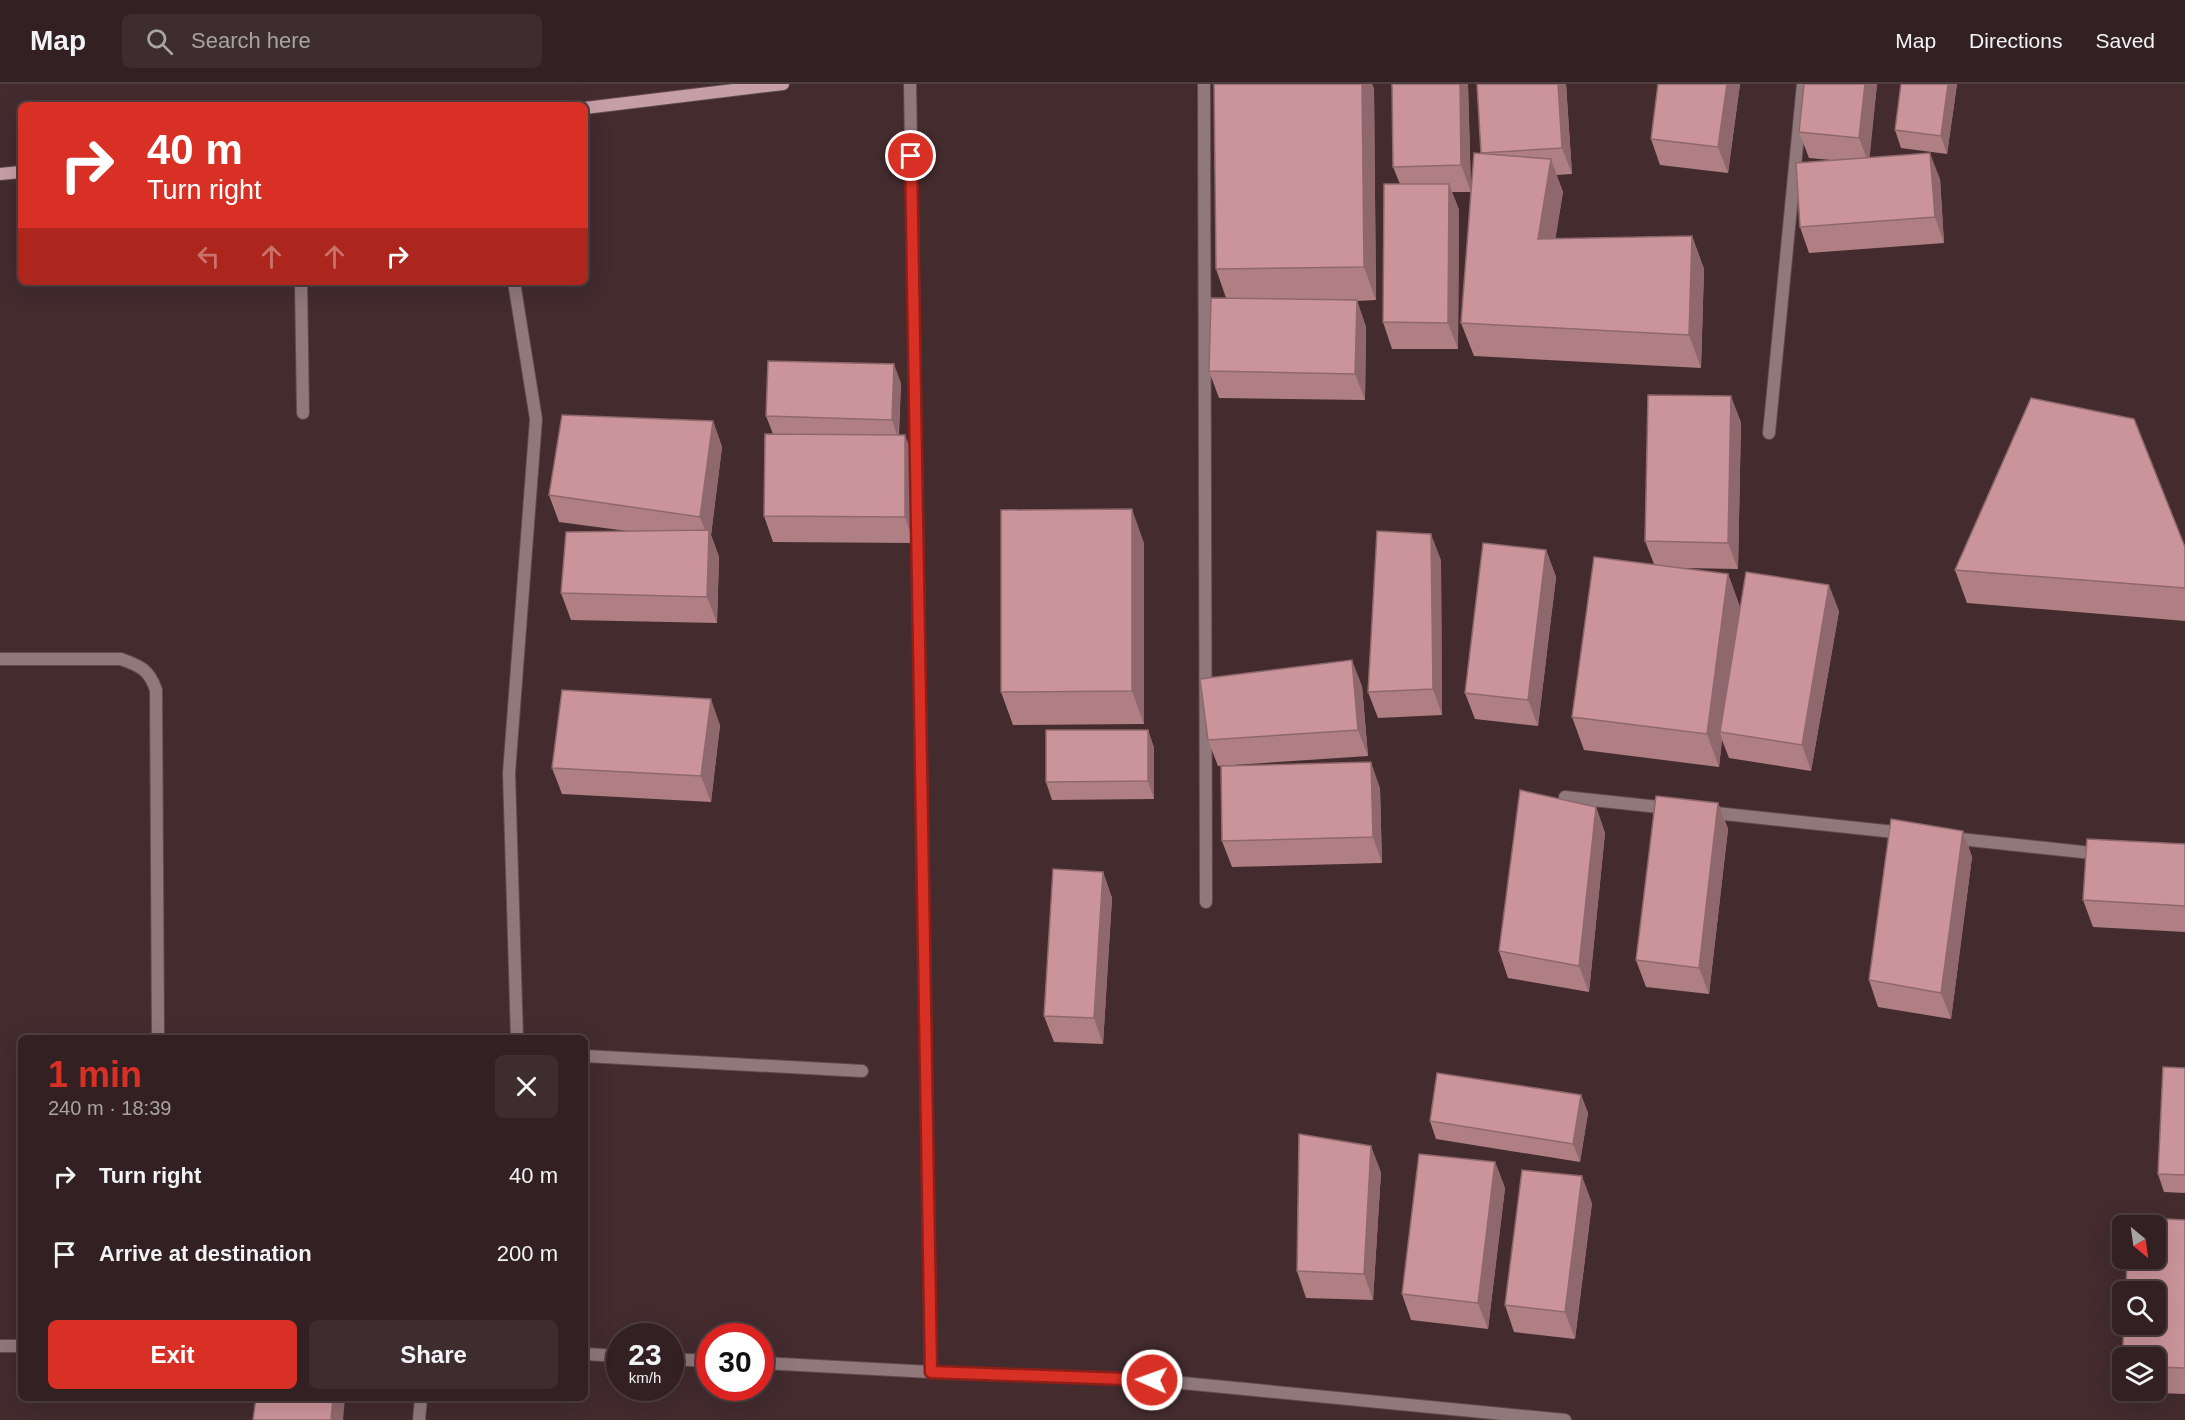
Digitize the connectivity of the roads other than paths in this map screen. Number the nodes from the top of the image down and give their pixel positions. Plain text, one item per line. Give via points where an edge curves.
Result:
1 (783, 84) edge
2 (910, 84) edge
3 (1204, 84) edge
4 (1803, 84) edge
5 (588, 108) edge
6 (18, 172) edge
7 (0, 174) edge
8 (301, 285) edge
9 (514, 285) edge
10 (303, 413) dead end
11 (1769, 433) dead end
12 (0, 659) edge
13 (1565, 797) edge
14 (1911, 833) edge
15 (1935, 836) edge
16 (2114, 855) edge
17 (1206, 902) dead end
18 (158, 1035) edge
19 (517, 1035) edge
20 (588, 1056) edge
21 (862, 1071) dead end
22 (0, 1346) edge
23 (18, 1346) edge
24 (588, 1354) edge
25 (606, 1355) edge
26 (774, 1364) edge
27 (931, 1372) junction
28 (421, 1401) edge
29 (419, 1420) edge
30 (1565, 1420) edge

1 - 5 street
2 - 27 street
3 - 17 street
4 - 11 street
6 - 7 street
8 - 10 street
9 - 19 street via 536,419 509,773
12 - 18 street via 121,659 139,665 151,677 156,690
13 - 14 street
15 - 16 street
20 - 21 street
22 - 23 street
24 - 25 street
26 - 27 street
27 - 30 street via 1152,1380
28 - 29 street

